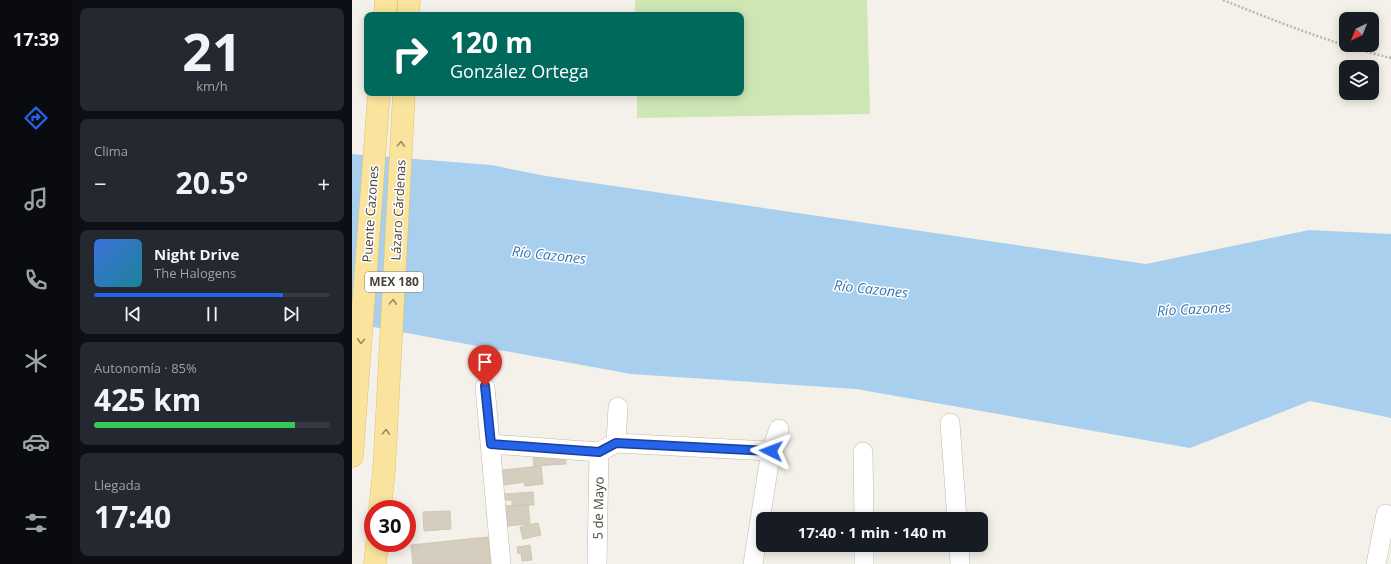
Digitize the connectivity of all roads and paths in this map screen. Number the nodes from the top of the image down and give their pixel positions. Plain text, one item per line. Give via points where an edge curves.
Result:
1 (386, 0) edge
2 (409, 0) edge
3 (1223, 0) edge
4 (385, 12) edge
5 (408, 12) edge
6 (1391, 58) edge
7 (379, 96) edge
8 (404, 96) edge
9 (485, 386) dead end
10 (618, 407) dead end
11 (950, 423) dead end
12 (779, 430) dead end
13 (616, 443) junction
14 (491, 444) junction
15 (771, 451) junction
16 (599, 452) junction
17 (863, 452) dead end
18 (352, 456) edge
19 (381, 500) edge
20 (864, 512) edge
21 (956, 512) edge
22 (1386, 514) dead end
23 (376, 552) edge
24 (864, 552) edge
25 (959, 552) edge
26 (375, 564) edge
27 (501, 564) edge
28 (597, 564) edge
29 (753, 564) edge
30 (864, 564) edge
31 (960, 564) edge
32 (1376, 564) edge

1 - 4 main road
2 - 5 main road
3 - 6 path via 1307,33 1357,50
7 -> 18 main road, Puente Cazones / MEX 180
19 -> 8 main road, Lázaro Cárdenas / MEX 180
9 - 14 street
10 - 13 street
11 - 21 street
12 - 15 street
13 - 15 street
13 - 16 street
14 - 16 street
14 - 27 street
15 - 29 street
16 - 28 street, 5 de Mayo
17 - 20 street
22 - 32 street
23 - 26 main road
24 - 30 street
25 - 31 street

